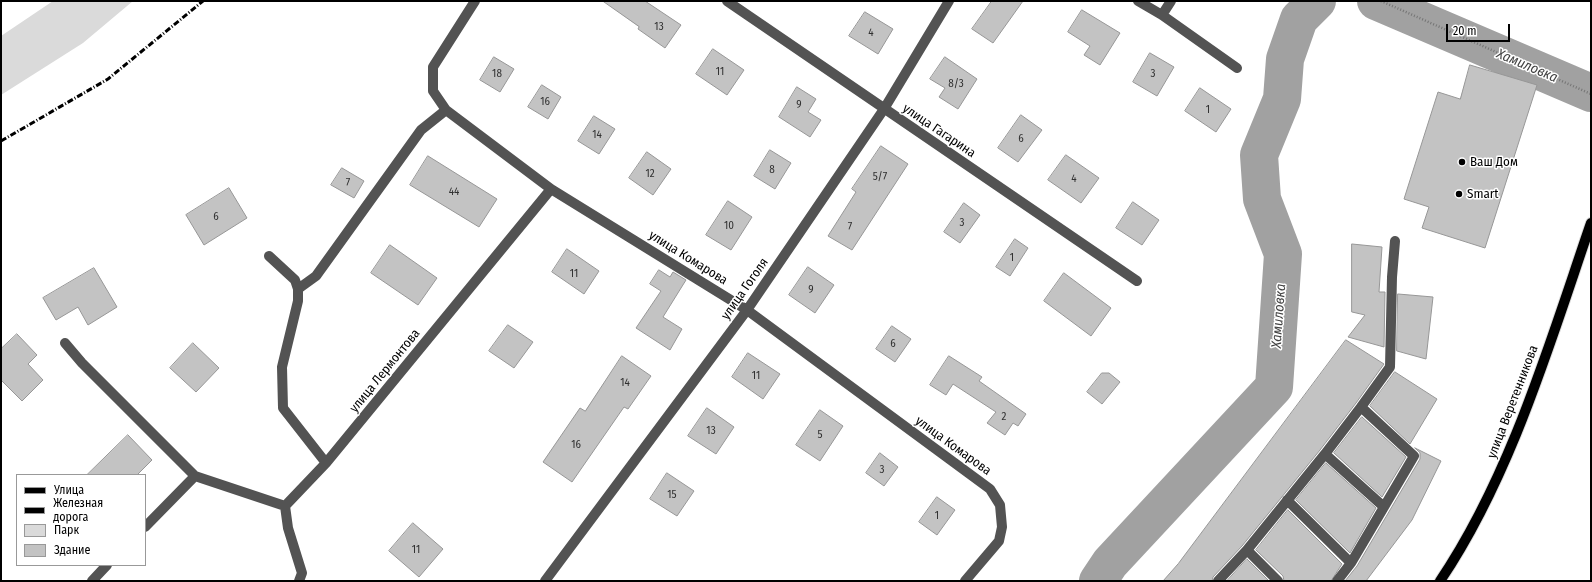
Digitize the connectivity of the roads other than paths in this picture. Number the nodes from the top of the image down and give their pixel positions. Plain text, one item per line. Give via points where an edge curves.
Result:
1 (475, 1) edge
2 (727, 1) edge
3 (949, 1) edge
4 (1138, 1) edge
5 (1171, 1) edge
6 (1162, 15) junction
7 (1237, 68) dead end
8 (884, 109) junction
9 (446, 110) junction
10 (551, 189) junction
11 (1591, 223) edge
12 (1395, 241) dead end
13 (269, 256) dead end
14 (1137, 280) dead end
15 (298, 289) junction
16 (747, 310) junction
17 (65, 343) dead end
18 (1361, 407) junction
19 (1324, 454) junction
20 (326, 462) junction
21 (195, 476) junction
22 (1287, 500) junction
23 (285, 506) junction
24 (1384, 507) junction
25 (146, 526) edge
26 (1247, 550) junction
27 (1351, 563) junction
28 (106, 566) edge
29 (92, 581) edge
30 (300, 581) edge
31 (545, 581) edge
32 (965, 581) edge
33 (1218, 581) edge
34 (1278, 581) edge
35 (1337, 581) edge
36 (1440, 581) edge

1 - 9 street, улица Комарова via 433,67 433,91
2 - 8 street, улица Гагарина
3 - 8 street, улица Гоголя
4 - 6 street
5 - 6 street
6 - 7 street
8 - 14 street, улица Гагарина
8 - 16 street, улица Гоголя
9 - 10 street, улица Комарова
9 - 15 street via 421,130 316,276
10 - 16 street, улица Комарова
10 - 20 street, улица Лермонтова
11 - 36 main road, улица Веретенникова via 1546,354 1497,480
12 - 18 street via 1390,367
13 - 15 street via 294,280
15 - 20 street via 298,301 282,366 282,408
16 - 31 street, улица Гоголя
16 - 32 street, улица Комарова via 990,489 1000,506 1002,526 999,541
17 - 21 street
18 - 19 street
18 - 24 street via 1414,456
19 - 22 street
19 - 24 street
20 - 23 street, улица Лермонтова
21 - 23 street
21 - 25 street
22 - 26 street
22 - 27 street
23 - 30 street via 288,528 302,573
24 - 27 street
26 - 33 street
26 - 34 street
27 - 35 street
28 - 29 street

